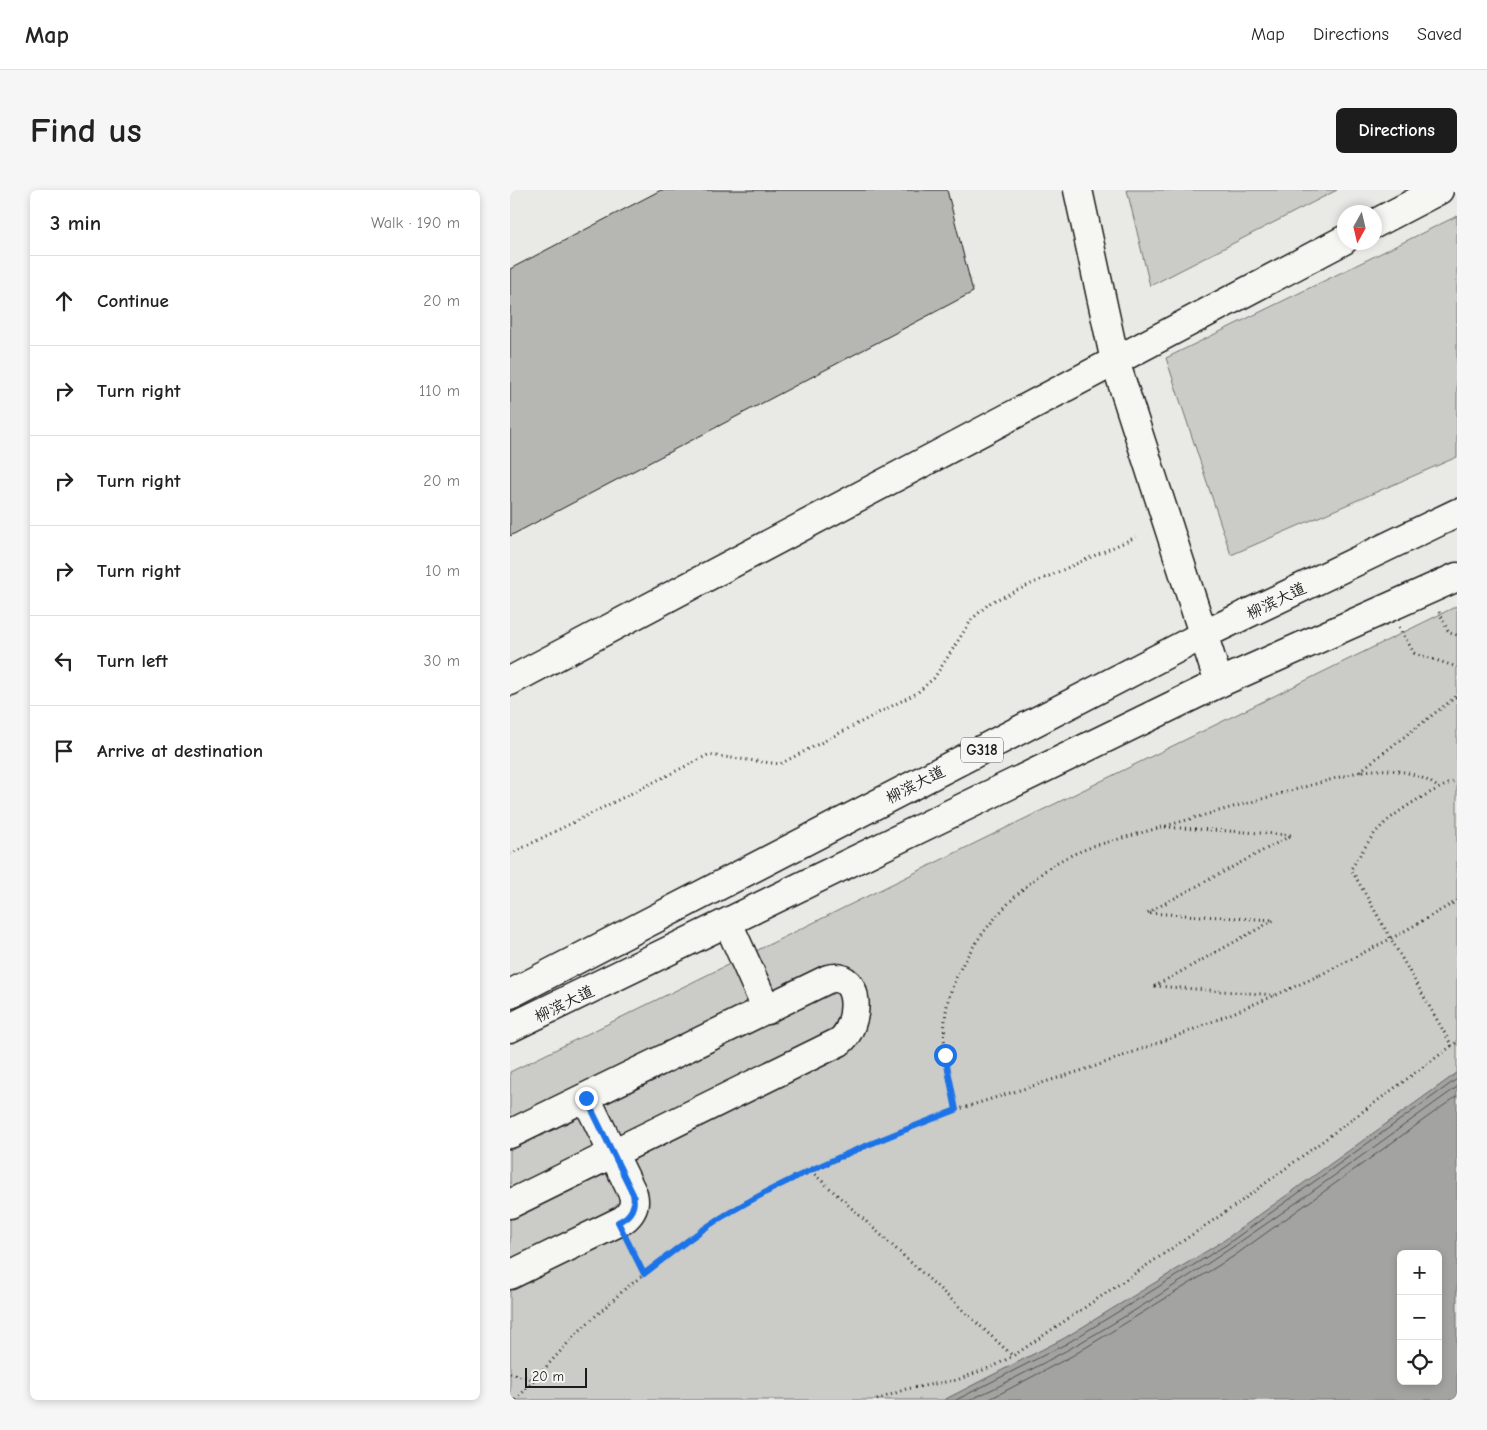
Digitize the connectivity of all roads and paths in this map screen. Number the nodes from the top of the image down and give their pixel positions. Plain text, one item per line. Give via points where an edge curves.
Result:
1 (1078, 190) edge
2 (1439, 190) edge
3 (1382, 220) edge
4 (1337, 244) edge
5 (1115, 361) junction
6 (1457, 513) edge
7 (1136, 538) dead end
8 (1457, 577) edge
9 (1437, 607) dead end
10 (1398, 625) dead end
11 (1203, 635) junction
12 (1457, 635) edge
13 (1457, 667) edge
14 (510, 681) edge
15 (1219, 683) junction
16 (1457, 696) edge
17 (1358, 772) junction
18 (1457, 780) edge
19 (1439, 788) junction
20 (1162, 827) junction
21 (510, 854) edge
22 (1457, 901) edge
23 (728, 923) junction
24 (510, 994) edge
25 (1276, 996) junction
26 (766, 1010) junction
27 (510, 1028) edge
28 (1457, 1042) edge
29 (1452, 1046) junction
30 (586, 1098) junction
31 (956, 1110) junction
32 (510, 1134) edge
33 (613, 1153) junction
34 (811, 1171) junction
35 (510, 1204) edge
36 (618, 1222) junction
37 (644, 1274) junction
38 (510, 1275) edge
39 (1013, 1356) junction
40 (510, 1373) edge
41 (533, 1379) junction
42 (516, 1400) edge
43 (877, 1400) edge

1 - 5 main road
2 - 3 main road
4 - 5 main road
5 - 11 main road
5 - 14 main road
6 - 11 main road, 柳滨大道 / G318
7 - 21 path via 991,602 972,619 934,678 917,693 780,764 708,755
8 - 15 main road, 柳滨大道 / G318
9 - 12 path via 1449,633
10 - 13 path via 1414,653
11 - 15 main road
11 - 24 main road, 柳滨大道 / G318
15 - 23 main road, 柳滨大道 / G318
16 - 17 path
17 - 19 path via 1406,772 1420,775
17 - 20 path
18 - 19 path
19 - 29 path via 1412,803 1376,832 1351,869
20 - 25 path via 1292,835 1147,914 1274,920 1155,986
20 - 31 path via 1094,846 1058,862 1026,886 966,957 946,1010 945,1055
22 - 25 path, bridge via 1394,937
23 - 26 main road
23 - 27 main road, 柳滨大道 / G318
25 - 31 path via 1096,1066
26 - 30 main road
26 - 33 main road via 834,978 846,982 855,1002 851,1027 839,1042
28 - 29 path
29 - 39 path via 1236,1205
30 - 32 main road
30 - 33 main road
31 - 34 path
33 - 35 main road
33 - 36 main road via 634,1201 629,1215
34 - 37 path via 726,1214
34 - 39 path
36 - 37 path
36 - 38 main road
37 - 41 path via 577,1333
39 - 43 path via 957,1380 906,1389
40 - 41 path
41 - 42 path

